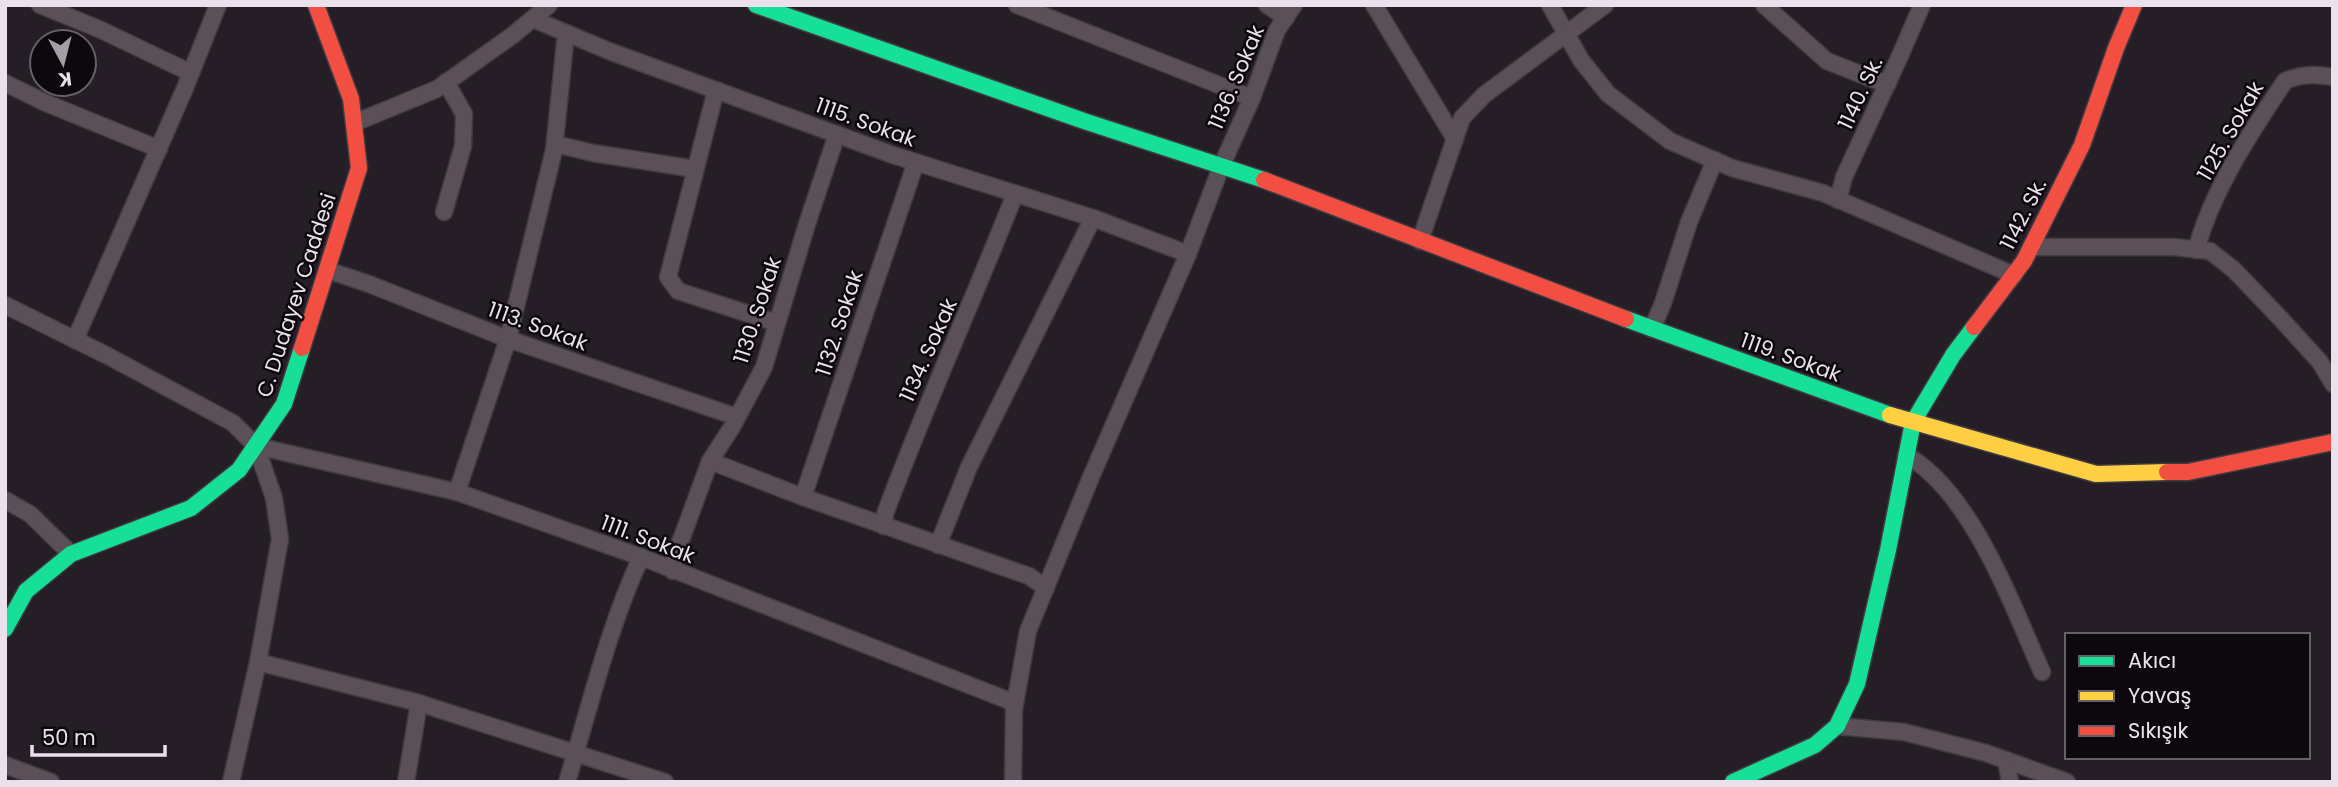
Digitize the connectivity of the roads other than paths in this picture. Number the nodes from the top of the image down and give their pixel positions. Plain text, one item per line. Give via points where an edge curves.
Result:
1 (40, 5) edge
2 (218, 5) edge
3 (316, 5) edge
4 (549, 5) edge
5 (756, 5) edge
6 (1017, 5) edge
7 (1267, 5) edge
8 (1374, 5) edge
9 (1550, 5) edge
10 (1605, 5) edge
11 (1764, 5) edge
12 (1922, 5) edge
13 (2134, 5) edge
14 (1290, 11) edge
15 (533, 19) junction
16 (566, 33) junction
17 (1566, 34) junction
18 (191, 73) junction
19 (2333, 77) edge
20 (446, 82) junction
21 (5, 83) edge
22 (1888, 83) junction
23 (716, 90) junction
24 (1252, 98) junction
25 (354, 123) junction
26 (837, 134) junction
27 (1455, 139) junction
28 (555, 144) junction
29 (159, 149) junction
30 (1715, 160) junction
31 (916, 162) junction
32 (1221, 167) junction
33 (695, 169) junction
34 (1016, 194) junction
35 (1838, 200) junction
36 (444, 212) dead end
37 (1093, 218) junction
38 (1420, 242) junction
39 (2031, 247) junction
40 (2196, 250) junction
41 (1188, 254) junction
42 (327, 270) junction
43 (2014, 275) junction
44 (5, 305) edge
45 (777, 323) junction
46 (1652, 329) junction
47 (508, 339) junction
48 (75, 340) junction
49 (2333, 384) edge
50 (737, 417) junction
51 (1913, 422) junction
52 (2333, 442) edge
53 (256, 446) junction
54 (1906, 456) junction
55 (710, 461) junction
56 (457, 492) junction
57 (803, 497) junction
58 (5, 500) edge
59 (884, 526) junction
60 (938, 545) junction
61 (71, 554) junction
62 (640, 557) junction
63 (673, 571) junction
64 (1046, 588) junction
65 (5, 629) edge
66 (258, 662) junction
67 (2042, 672) dead end
68 (418, 703) junction
69 (1015, 703) junction
70 (1837, 726) junction
71 (576, 752) junction
72 (2006, 760) junction
73 (5, 765) edge
74 (51, 782) edge
75 (231, 782) edge
76 (406, 782) edge
77 (567, 782) edge
78 (665, 782) edge
79 (1013, 782) edge
80 (1733, 782) edge
81 (2010, 782) edge
82 (2067, 782) edge

1 - 18 street
2 - 18 street
3 - 25 street, C. Dudayev Caddesi via 351,99
4 - 15 street
5 - 32 street, 1119. Sokak
6 - 24 street
7 - 14 street
8 - 27 street
9 - 17 street
10 - 17 street
11 - 22 street via 1827,61
12 - 22 street, 1140. Sk.
13 - 39 street, 1142. Sk. via 2082,145
14 - 24 street, 1136. Sokak via 1277,30
15 - 16 street, 1115. Sokak
15 - 20 street
16 - 23 street, 1115. Sokak
16 - 28 street
17 - 27 street via 1483,95 1462,118
17 - 30 street via 1608,94 1670,141
18 - 29 street
19 - 40 street, 1125. Sokak via 2318,74 2284,81 2218,192
20 - 25 street
20 - 36 street via 464,114 463,146
21 - 29 street
22 - 35 street, 1140. Sk. via 1844,177
23 - 26 street, 1115. Sokak
23 - 33 street
24 - 32 street, 1136. Sokak
25 - 42 street, C. Dudayev Caddesi via 359,168
26 - 31 street, 1115. Sokak
26 - 45 street, 1130. Sokak
27 - 38 street
28 - 33 street
28 - 47 street
29 - 48 street
30 - 35 street
30 - 46 street
31 - 34 street, 1115. Sokak
31 - 57 street, 1132. Sokak
32 - 38 street, 1119. Sokak
32 - 41 street, 1136. Sokak
33 - 45 street via 668,277 678,291
34 - 37 street, 1115. Sokak
34 - 59 street, 1134. Sokak via 920,421
35 - 43 street
37 - 41 street, 1115. Sokak
37 - 60 street via 969,467
38 - 46 street, 1119. Sokak
39 - 40 street
39 - 43 street, 1142. Sk.
40 - 49 street via 2210,251 2234,270 2320,362
41 - 64 street, 1136. Sokak
42 - 47 street, 1113. Sokak
42 - 53 street, C. Dudayev Caddesi via 284,404
43 - 51 street, 1142. Sk. via 1952,355
44 - 48 street
45 - 50 street, 1130. Sokak via 764,367
46 - 51 street, 1119. Sokak
47 - 50 street, 1113. Sokak
47 - 56 street
48 - 53 street via 233,423
50 - 55 street, 1130. Sokak
51 - 52 street, 1119. Sokak via 2096,474 2188,472
51 - 54 street, 1142. Sk.
53 - 56 street, 1111. Sokak
53 - 61 street, C. Dudayev Caddesi via 239,470 191,508
53 - 66 street via 274,498 281,539
54 - 67 street via 1920,463 1943,487 1975,530
54 - 70 street, 1142. Sk. via 1857,684
55 - 57 street
55 - 63 street, 1130. Sokak
56 - 62 street, 1111. Sokak
57 - 59 street
58 - 61 street via 30,514
59 - 60 street
60 - 64 street via 1029,576
61 - 65 street, C. Dudayev Caddesi via 26,591
62 - 63 street, 1111. Sokak
62 - 71 street
63 - 69 street, 1111. Sokak
64 - 69 street, 1136. Sokak via 1028,631
66 - 68 street
66 - 75 street
68 - 71 street
68 - 76 street
69 - 79 street, 1136. Sokak
70 - 72 street via 1905,732
70 - 80 street via 1815,745
71 - 77 street
71 - 78 street
72 - 81 street
72 - 82 street
73 - 74 street

